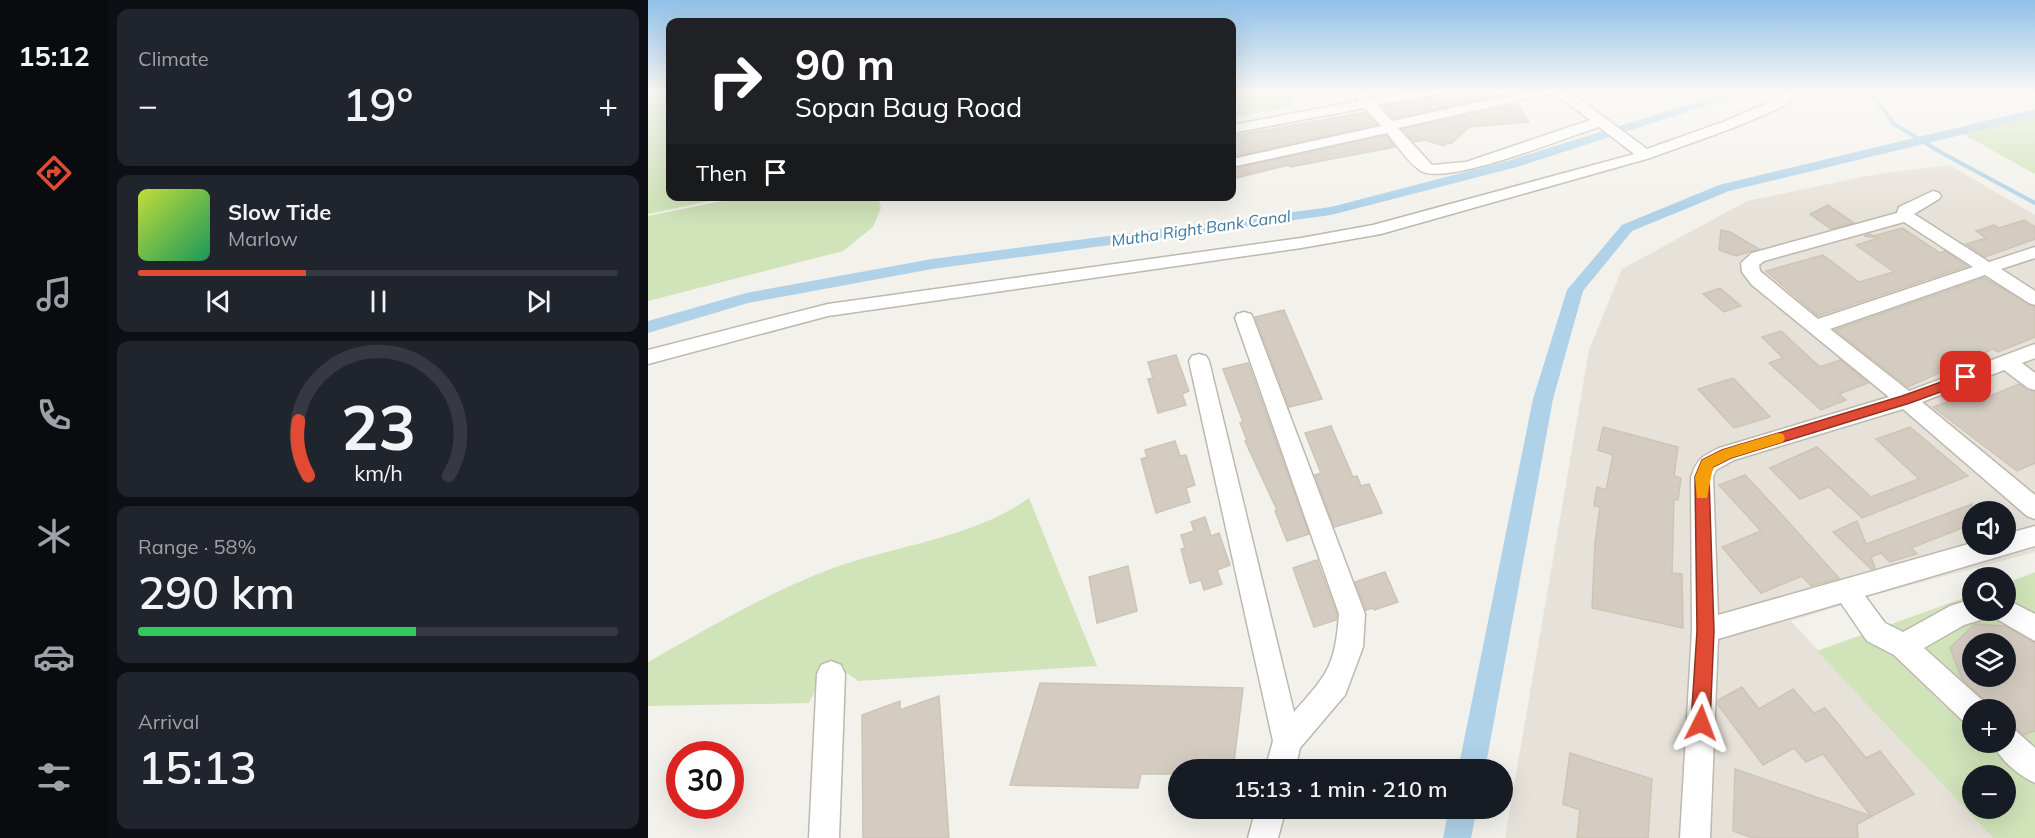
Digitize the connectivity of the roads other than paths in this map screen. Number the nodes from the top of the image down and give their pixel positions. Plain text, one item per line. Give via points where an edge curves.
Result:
1 (1376, 130) edge
2 (1393, 130) edge
3 (1583, 130) edge
4 (1611, 130) edge
5 (1711, 130) edge
6 (1640, 151) junction
7 (1236, 162) edge
8 (1933, 196) dead end
9 (1906, 216) junction
10 (2035, 252) edge
11 (1988, 268) junction
12 (2035, 299) edge
13 (1244, 318) dead end
14 (1815, 327) junction
15 (2035, 351) edge
16 (648, 357) edge
17 (1199, 361) dead end
18 (2006, 362) junction
19 (2035, 383) edge
20 (1906, 400) junction
21 (2035, 509) edge
22 (2035, 536) edge
23 (2016, 541) edge
24 (1967, 555) edge
25 (1846, 590) junction
26 (1962, 613) edge
27 (2016, 616) edge
28 (2035, 629) edge
29 (1705, 631) junction
30 (1903, 646) junction
31 (831, 674) dead end
32 (1962, 701) edge
33 (1287, 741) junction
34 (2016, 750) edge
35 (1283, 759) edge
36 (2035, 768) edge
37 (1268, 819) edge
38 (824, 838) edge
39 (1263, 838) edge
40 (1695, 838) edge

1 - 7 street
2 - 3 street via 1427,168 1443,170 1468,166
4 - 6 street
5 - 6 street
6 - 16 street via 1375,230 828,310
8 - 9 street via 1905,210
9 - 11 street
9 - 14 street via 1758,257 1750,263 1758,281
10 - 11 street
11 - 12 street
11 - 14 street
13 - 33 street via 1352,614 1350,647 1335,686
14 - 20 street
15 - 18 street
17 - 33 street
18 - 19 street
18 - 20 street
20 - 21 street
20 - 29 street via 1727,454 1707,464 1702,477
22 - 23 street
24 - 25 street
25 - 29 street
25 - 30 street via 1876,632
26 - 30 street
27 - 28 street
29 - 40 street
30 - 32 street
31 - 38 street
33 - 35 street
34 - 36 street
37 - 39 street

